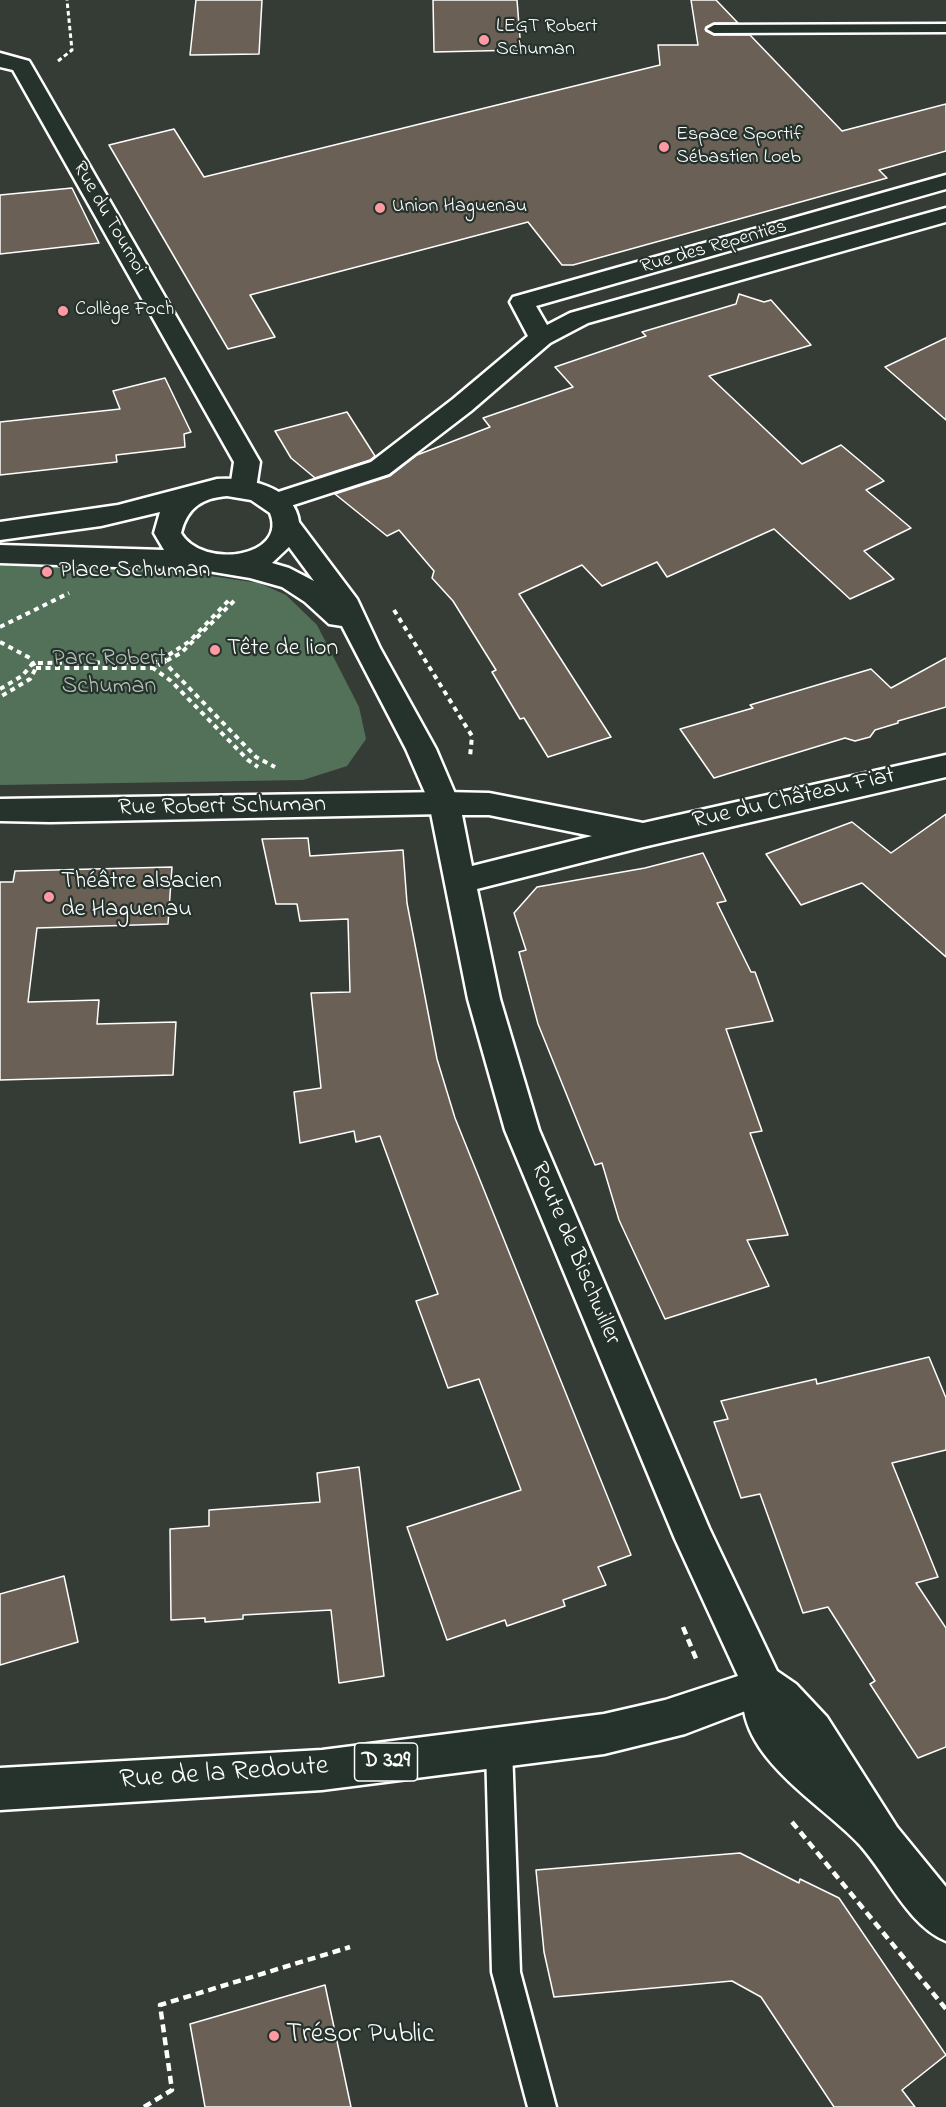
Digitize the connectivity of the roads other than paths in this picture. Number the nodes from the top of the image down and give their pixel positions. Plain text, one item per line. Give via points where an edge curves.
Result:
1 (946, 28) edge
2 (714, 29) dead end
3 (11, 63) edge
4 (946, 182) edge
5 (946, 215) edge
6 (541, 338) junction
7 (243, 488) junction
8 (193, 495) junction
9 (281, 513) junction
10 (0, 531) edge
11 (0, 554) edge
12 (211, 564) junction
13 (366, 648) junction
14 (946, 766) edge
15 (444, 804) junction
16 (0, 810) edge
17 (643, 835) junction
18 (461, 881) junction
19 (763, 1685) junction
20 (499, 1748) junction
21 (0, 1788) edge
22 (946, 1920) edge
23 (542, 2107) edge

1 - 2 lane
3 - 7 street, Rue du Tournoi via 247,462
4 - 6 street, Rue des Repenties via 522,302
5 - 6 street, Rue des Repenties via 579,318
6 - 9 street, Rue des Repenties via 380,468
7 - 8 street via 219,488
7 - 9 street via 261,493
8 - 10 street via 87,520
8 - 12 street via 179,504 167,525 168,538 176,549
9 - 12 street via 282,538 272,549 258,558
9 - 13 street via 343,599
11 - 12 street
12 - 13 street via 261,569 296,580 326,604
13 - 15 street, Route de Bischwiller via 421,749
14 - 17 street, Rue du Château Fiat
15 - 16 street, Rue Robert Schuman
15 - 17 street, Rue du Château Fiat via 489,804
15 - 18 street, Route de Bischwiller
17 - 18 street, Rue du Château Fiat
18 - 19 street, Route de Bischwiller via 484,999 522,1130 694,1539
19 - 20 street, Rue de la Redoute / D 329 via 719,1704 645,1726
19 - 22 street, Route de Bischwiller via 764,1714 784,1747 873,1829
20 - 21 street, Rue de la Redoute / D 329 via 322,1770
20 - 23 lane via 506,1972

